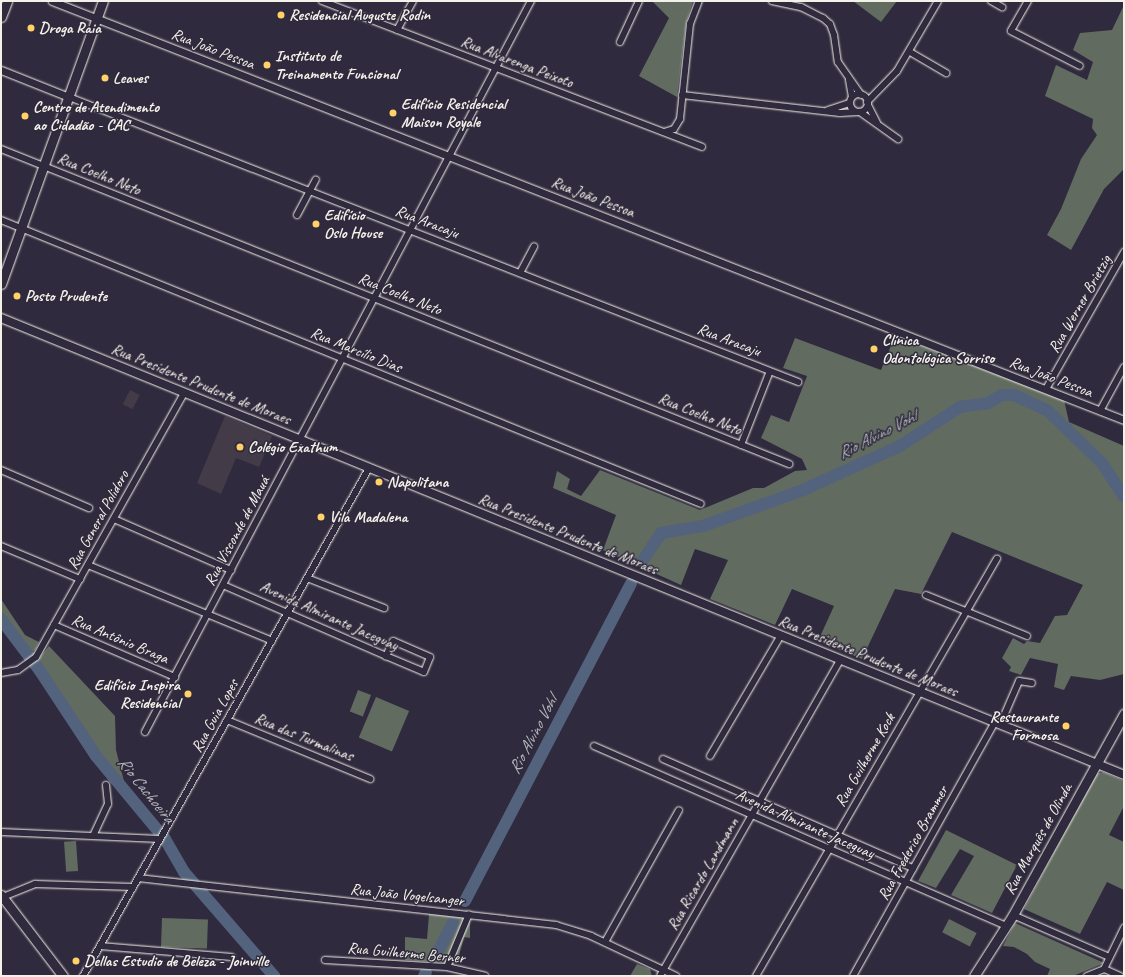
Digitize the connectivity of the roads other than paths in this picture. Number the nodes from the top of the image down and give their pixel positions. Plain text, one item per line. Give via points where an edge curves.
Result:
1 (7, 1) edge
2 (52, 1) edge
3 (103, 1) edge
4 (322, 1) edge
5 (413, 1) edge
6 (531, 1) edge
7 (639, 1) edge
8 (699, 1) edge
9 (772, 1) edge
10 (938, 1) edge
11 (991, 1) edge
12 (1028, 1) edge
13 (789, 2) edge
14 (1002, 7) dead end
15 (1, 17) edge
16 (97, 19) junction
17 (397, 30) junction
18 (620, 42) dead end
19 (910, 52) junction
20 (1080, 66) dead end
21 (496, 68) junction
22 (1, 70) edge
23 (946, 73) dead end
24 (848, 79) junction
25 (883, 86) junction
26 (682, 95) junction
27 (862, 95) junction
28 (69, 97) junction
29 (851, 100) junction
30 (868, 104) junction
31 (827, 111) junction
32 (859, 112) junction
33 (878, 126) junction
34 (664, 132) junction
35 (898, 139) dead end
36 (702, 147) dead end
37 (1, 149) edge
38 (449, 156) junction
39 (44, 166) junction
40 (316, 180) dead end
41 (310, 191) junction
42 (297, 215) dead end
43 (1, 220) edge
44 (21, 228) junction
45 (410, 230) junction
46 (534, 247) dead end
47 (1124, 252) edge
48 (520, 273) junction
49 (1, 284) edge
50 (374, 298) junction
51 (1, 318) edge
52 (343, 358) junction
53 (1124, 367) edge
54 (770, 371) junction
55 (798, 382) dead end
56 (1046, 389) junction
57 (184, 393) junction
58 (1100, 411) junction
59 (1124, 420) edge
60 (300, 440) junction
61 (741, 445) junction
62 (789, 464) dead end
63 (369, 468) junction
64 (1, 470) edge
65 (701, 504) dead end
66 (89, 508) dead end
67 (114, 519) junction
68 (1, 546) edge
69 (997, 558) dead end
70 (88, 565) junction
71 (231, 570) junction
72 (307, 578) junction
73 (80, 580) junction
74 (223, 585) junction
75 (926, 595) dead end
76 (384, 608) dead end
77 (966, 612) junction
78 (288, 613) junction
79 (208, 614) junction
80 (54, 625) junction
81 (781, 635) junction
82 (1027, 636) dead end
83 (272, 641) junction
84 (386, 656) junction
85 (840, 660) junction
86 (1, 673) edge
87 (175, 677) junction
88 (1032, 683) dead end
89 (920, 692) junction
90 (1124, 714) edge
91 (227, 720) junction
92 (998, 723) junction
93 (146, 732) dead end
94 (594, 746) dead end
95 (710, 756) dead end
96 (663, 759) dead end
97 (1096, 764) junction
98 (1124, 775) edge
99 (370, 779) dead end
100 (106, 785) dead end
101 (759, 801) junction
102 (679, 810) dead end
103 (751, 815) junction
104 (1, 832) edge
105 (837, 835) junction
106 (93, 836) junction
107 (162, 836) junction
108 (829, 849) junction
109 (913, 868) junction
110 (138, 878) junction
111 (906, 882) junction
112 (134, 887) junction
113 (2, 896) edge
114 (469, 914) junction
115 (1013, 915) junction
116 (1006, 926) junction
117 (1124, 928) edge
118 (605, 942) junction
119 (100, 946) junction
120 (232, 957) dead end
121 (1109, 957) junction
122 (325, 960) dead end
123 (447, 967) junction
124 (1104, 969) junction
125 (661, 973) edge
126 (63, 976) edge
127 (83, 976) edge
128 (485, 976) edge
129 (676, 976) edge
130 (756, 976) edge
131 (853, 976) edge
132 (974, 976) edge
133 (1087, 976) edge
134 (1120, 976) edge

1 - 15 main road
2 - 16 street, Rua João Pessoa
3 - 16 main road
4 - 17 street, Rua Alvarenga Peixoto
5 - 17 street
6 - 21 street, Rua Visconde de Mauá
7 - 18 street
8 - 26 street via 690,24
9 - 13 street
10 - 19 street
11 - 14 street
12 - 20 street via 1011,31
13 - 24 street via 813,12 830,24 838,62
16 - 28 main road
16 - 38 street, Rua João Pessoa
17 - 21 street, Rua Alvarenga Peixoto
19 - 23 street
19 - 25 street
21 - 34 street, Rua Alvarenga Peixoto
21 - 38 street, Rua Visconde de Mauá
22 - 28 street, Rua Aracaju
24 - 27 street
24 - 29 street
25 - 27 street
25 - 30 street
26 - 31 street
26 - 34 street via 678,125
27 - 29 street
27 - 30 street
28 - 39 main road
28 - 41 street, Rua Aracaju
29 - 31 street
29 - 32 street via 851,108
30 - 32 street
30 - 33 street
31 - 32 street
32 - 33 street
33 - 35 street
34 - 36 street, Rua Alvarenga Peixoto
37 - 39 street, Rua Coelho Neto
38 - 45 street, Rua Visconde de Mauá
38 - 56 street, Rua João Pessoa
39 - 44 main road
39 - 50 street, Rua Coelho Neto
40 - 41 street
41 - 42 street
41 - 45 street, Rua Aracaju
43 - 44 street, Rua Marcílio Dias
44 - 49 main road
44 - 52 street, Rua Marcílio Dias
45 - 48 street, Rua Aracaju
45 - 50 street, Rua Visconde de Mauá
46 - 48 street
47 - 56 street, Rua Werner Brietzig
48 - 54 street, Rua Aracaju
50 - 52 street, Rua Visconde de Mauá
50 - 61 street, Rua Coelho Neto
51 - 57 main road, Rua Presidente Prudente de Moraes
52 - 60 street, Rua Visconde de Mauá
52 - 65 street, Rua Marcílio Dias
53 - 58 street
54 - 55 street, Rua Aracaju
54 - 61 street
56 - 58 street, Rua João Pessoa
57 - 60 main road, Rua Presidente Prudente de Moraes
57 - 67 street, Rua General Polidoro
58 - 59 street, Rua João Pessoa
60 - 63 main road, Rua Presidente Prudente de Moraes
60 - 71 street, Rua Visconde de Mauá
61 - 62 street, Rua Coelho Neto
63 - 72 street, Rua Guia Lopes
63 - 81 main road, Rua Presidente Prudente de Moraes
64 - 66 street
67 - 70 street, Rua General Polidoro
67 - 71 street
68 - 73 street
69 - 77 street, Rua Guilherme Kock
70 - 73 street, Rua General Polidoro
70 - 79 street
71 - 74 street, Rua Visconde de Mauá
72 - 76 street
72 - 78 street, Rua Guia Lopes
73 - 80 street, Rua General Polidoro
74 - 78 street, Avenida Almirante Jaceguay
74 - 79 street, Rua Visconde de Mauá
75 - 77 street
77 - 82 street
77 - 89 street, Rua Guilherme Kock
78 - 83 street, Rua Guia Lopes
78 - 84 street, Avenida Almirante Jaceguay
79 - 83 street
79 - 87 street, Rua Visconde de Mauá
80 - 86 street, Rua General Polidoro via 32,661 18,670
80 - 87 street, Rua Antônio Braga
81 - 85 main road, Rua Presidente Prudente de Moraes
81 - 95 street
83 - 91 street, Rua Guia Lopes
84 - 84 street, Avenida Almirante Jaceguay via 424,672 430,657 393,641
85 - 89 main road, Rua Presidente Prudente de Moraes
85 - 101 street, Rua Ricardo Landmann
87 - 93 street, Rua Visconde de Mauá
88 - 92 street, Rua Frederico Brammer via 1019,681
89 - 92 main road, Rua Presidente Prudente de Moraes
89 - 105 street, Rua Guilherme Kock
90 - 97 main road, Rua Marquês de Olinda
91 - 99 street, Rua das Turmalinas
91 - 107 street, Rua Guia Lopes
92 - 97 main road, Rua Presidente Prudente de Moraes
92 - 109 street, Rua Frederico Brammer
94 - 103 street, Avenida Almirante Jaceguay
96 - 101 street, Avenida Almirante Jaceguay
97 - 98 main road, Rua Presidente Prudente de Moraes
97 - 115 main road, Rua Marquês de Olinda
100 - 106 street via 108,804
101 - 103 street, Rua Ricardo Landmann
101 - 105 street, Avenida Almirante Jaceguay
102 - 118 street
103 - 108 street, Avenida Almirante Jaceguay
103 - 125 street, Rua Ricardo Landmann
104 - 106 street
105 - 108 street, Rua Guilherme Kock
105 - 109 street, Avenida Almirante Jaceguay
106 - 107 street
107 - 110 street, Rua Guia Lopes
108 - 111 street, Avenida Almirante Jaceguay
108 - 130 street, Rua Guilherme Kock
109 - 111 street, Rua Frederico Brammer
110 - 112 street, Rua Guia Lopes
110 - 114 street, Rua João Vogelsanger
111 - 116 street, Avenida Almirante Jaceguay
111 - 131 street, Rua Frederico Brammer
112 - 113 street via 35,884
112 - 119 street, Rua Guia Lopes
113 - 126 main road
114 - 118 street, Rua João Vogelsanger via 556,925
114 - 123 street
115 - 116 main road, Rua Marquês de Olinda
115 - 121 street
116 - 132 main road, Rua Marquês de Olinda
117 - 121 street
118 - 125 street, Rua João Vogelsanger
119 - 120 street
119 - 127 street, Rua Guia Lopes
121 - 124 street
122 - 123 street, Rua Guilherme Berner
123 - 128 street, Rua Guilherme Berner
124 - 133 street
124 - 134 street
125 - 129 street, Rua João Vogelsanger

